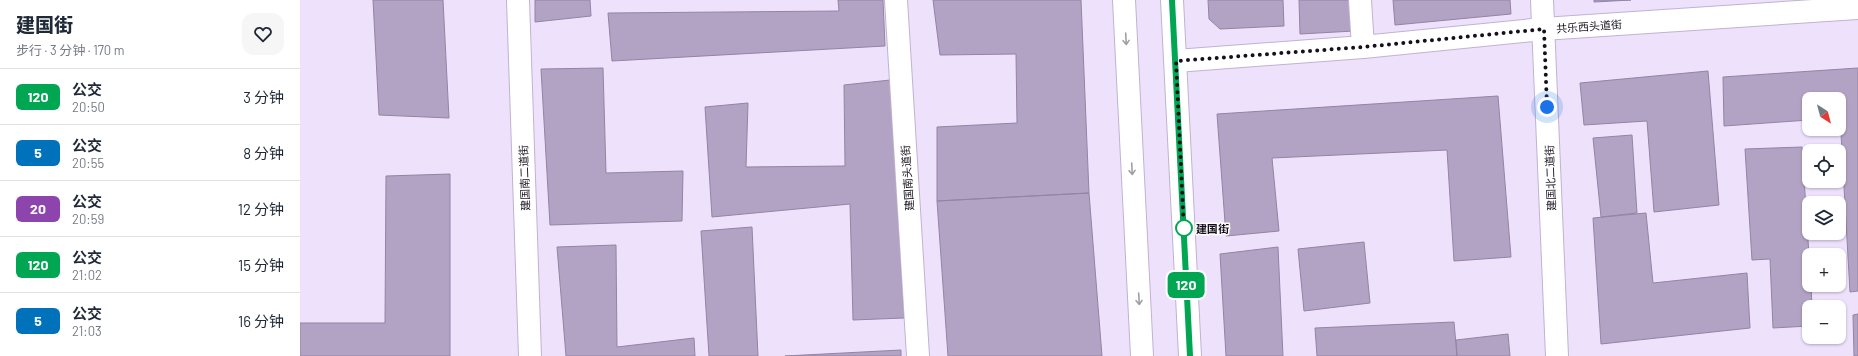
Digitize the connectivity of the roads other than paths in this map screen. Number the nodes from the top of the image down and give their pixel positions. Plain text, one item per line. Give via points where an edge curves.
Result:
1 (518, 0) edge
2 (896, 0) edge
3 (1124, 0) edge
4 (1172, 0) edge
5 (1360, 0) edge
6 (1542, 0) edge
7 (1858, 8) edge
8 (1544, 29) junction
9 (1363, 47) junction
10 (1176, 61) junction
11 (530, 356) edge
12 (918, 356) edge
13 (1142, 356) edge
14 (1190, 356) edge
15 (1557, 356) edge

1 - 11 street, 建国南二道街
2 - 12 street, 建国南头道街
3 -> 13 street
4 - 10 street
5 - 9 street
6 - 8 street, 建国北二道街
7 - 8 street, 共乐西头道街
8 - 9 street, 共乐西头道街
8 - 15 street, 建国北二道街
9 - 10 street, 共乐西头道街
10 - 14 street

